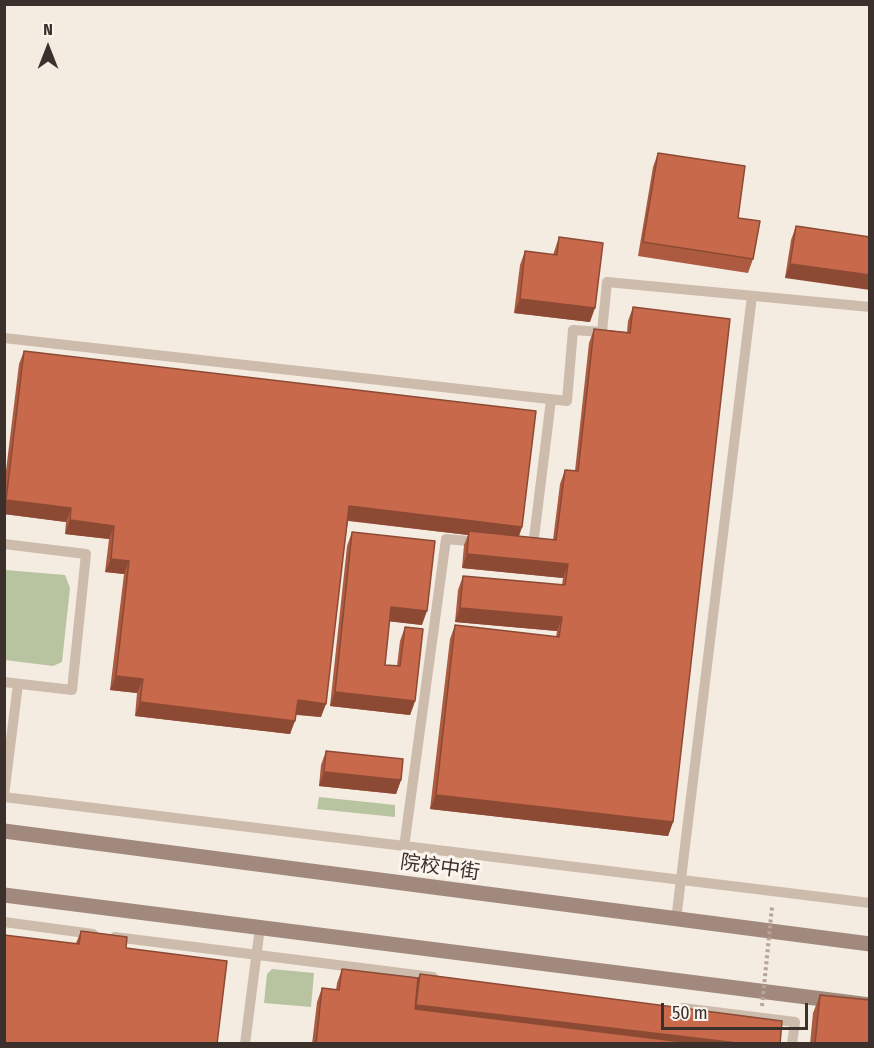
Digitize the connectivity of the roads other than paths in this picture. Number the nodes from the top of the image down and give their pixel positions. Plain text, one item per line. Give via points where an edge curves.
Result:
1 (752, 296) junction
2 (870, 307) edge
3 (4, 338) edge
4 (551, 400) junction
5 (489, 542) edge
6 (4, 544) edge
7 (511, 544) edge
8 (4, 682) edge
9 (18, 684) junction
10 (8, 742) edge
11 (4, 796) edge
12 (4, 831) edge
13 (404, 847) junction
14 (680, 882) junction
15 (4, 895) edge
16 (870, 903) edge
17 (676, 920) junction
18 (4, 922) edge
19 (260, 927) junction
20 (870, 944) edge
21 (256, 955) junction
22 (443, 978) edge
23 (870, 1005) edge
24 (666, 1006) edge
25 (245, 1044) edge
26 (792, 1044) edge

1 - 2 lane
1 - 4 lane via 607,282 602,332 573,330 567,401
1 - 14 lane
3 - 4 lane
4 - 7 lane via 533,546
5 - 13 lane via 446,539
6 - 9 lane via 86,554 72,690
8 - 9 lane
9 - 10 lane
10 - 11 lane
11 - 13 lane
12 - 17 main road, 院校中街
13 - 14 lane
14 - 16 lane
14 - 17 lane
15 - 19 main road
17 - 20 main road, 院校中街
18 - 21 lane
19 - 21 lane
19 - 23 main road
21 - 22 lane
21 - 25 lane
24 - 26 lane via 795,1022

